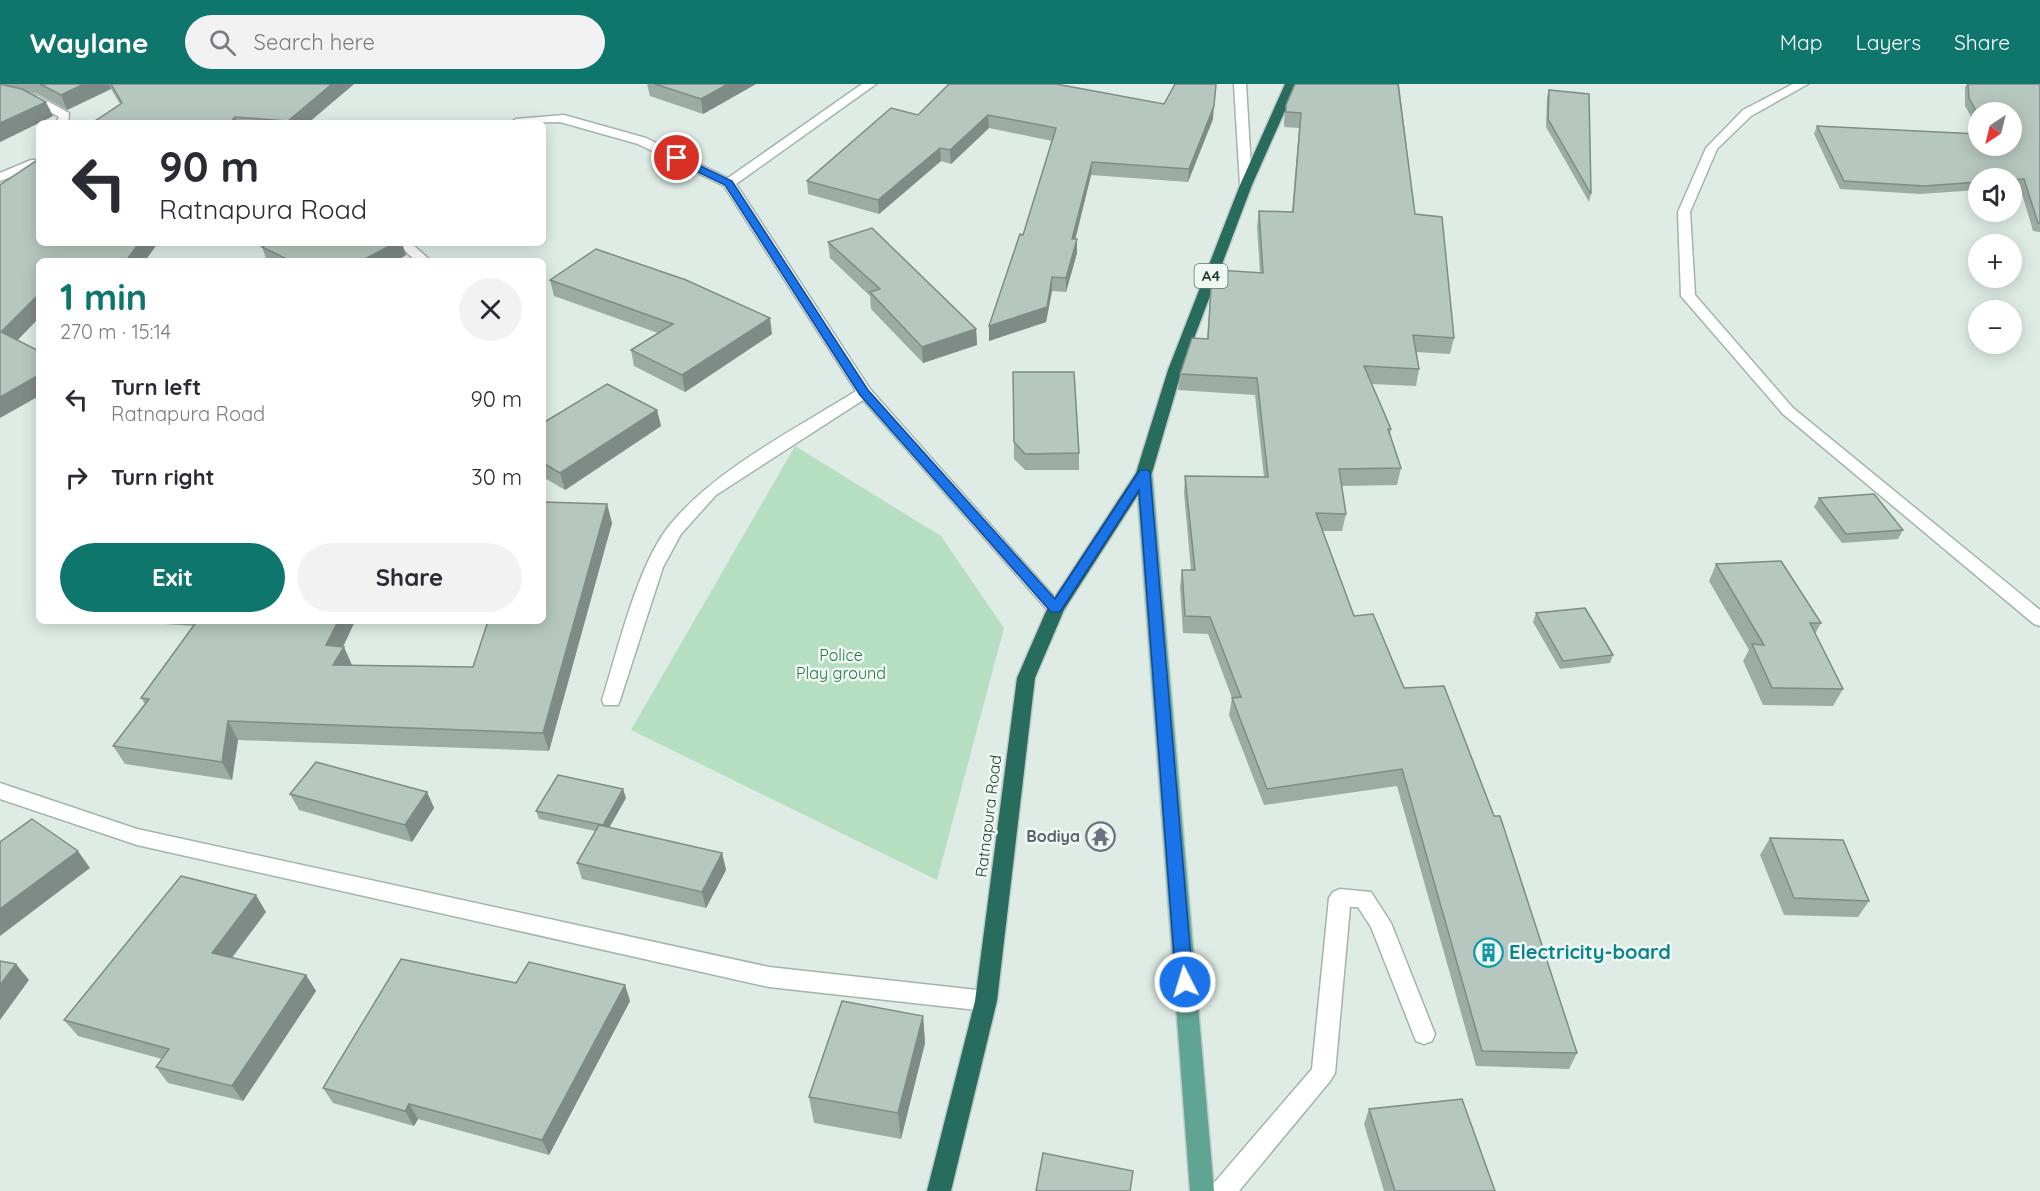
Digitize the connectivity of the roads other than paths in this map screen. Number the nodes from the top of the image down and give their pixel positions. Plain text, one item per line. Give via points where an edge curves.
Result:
1 (870, 84) edge
2 (1240, 84) edge
3 (1292, 84) edge
4 (1802, 84) edge
5 (0, 90) edge
6 (63, 120) edge
7 (542, 120) edge
8 (36, 164) edge
9 (0, 177) edge
10 (729, 183) junction
11 (1246, 185) junction
12 (406, 246) edge
13 (420, 258) edge
14 (864, 392) junction
15 (1144, 473) junction
16 (1056, 609) junction
17 (2040, 620) edge
18 (611, 700) dead end
19 (0, 791) edge
20 (986, 1002) junction
21 (1424, 1034) dead end
22 (939, 1191) edge
23 (1202, 1191) edge
24 (1224, 1191) edge

1 - 10 street
2 - 11 street
3 - 11 highway, A4
4 - 17 street via 1747,113 1712,148 1684,212 1688,296 1788,411
5 - 6 street via 34,98 65,116
7 - 10 street via 560,118 642,141
8 - 9 street
10 - 14 street
11 - 15 highway, A4 via 1175,370
12 - 13 street
14 - 16 street
14 - 18 street via 710,491 674,531 654,567
15 - 16 highway, Ratnapura Road / A4
15 - 23 main road
16 - 20 highway, Ratnapura Road / A4 via 1026,678
19 - 20 street via 137,837 769,977
20 - 22 highway, Ratnapura Road / A4
21 - 24 street via 1380,923 1364,898 1340,898 1323,1073

